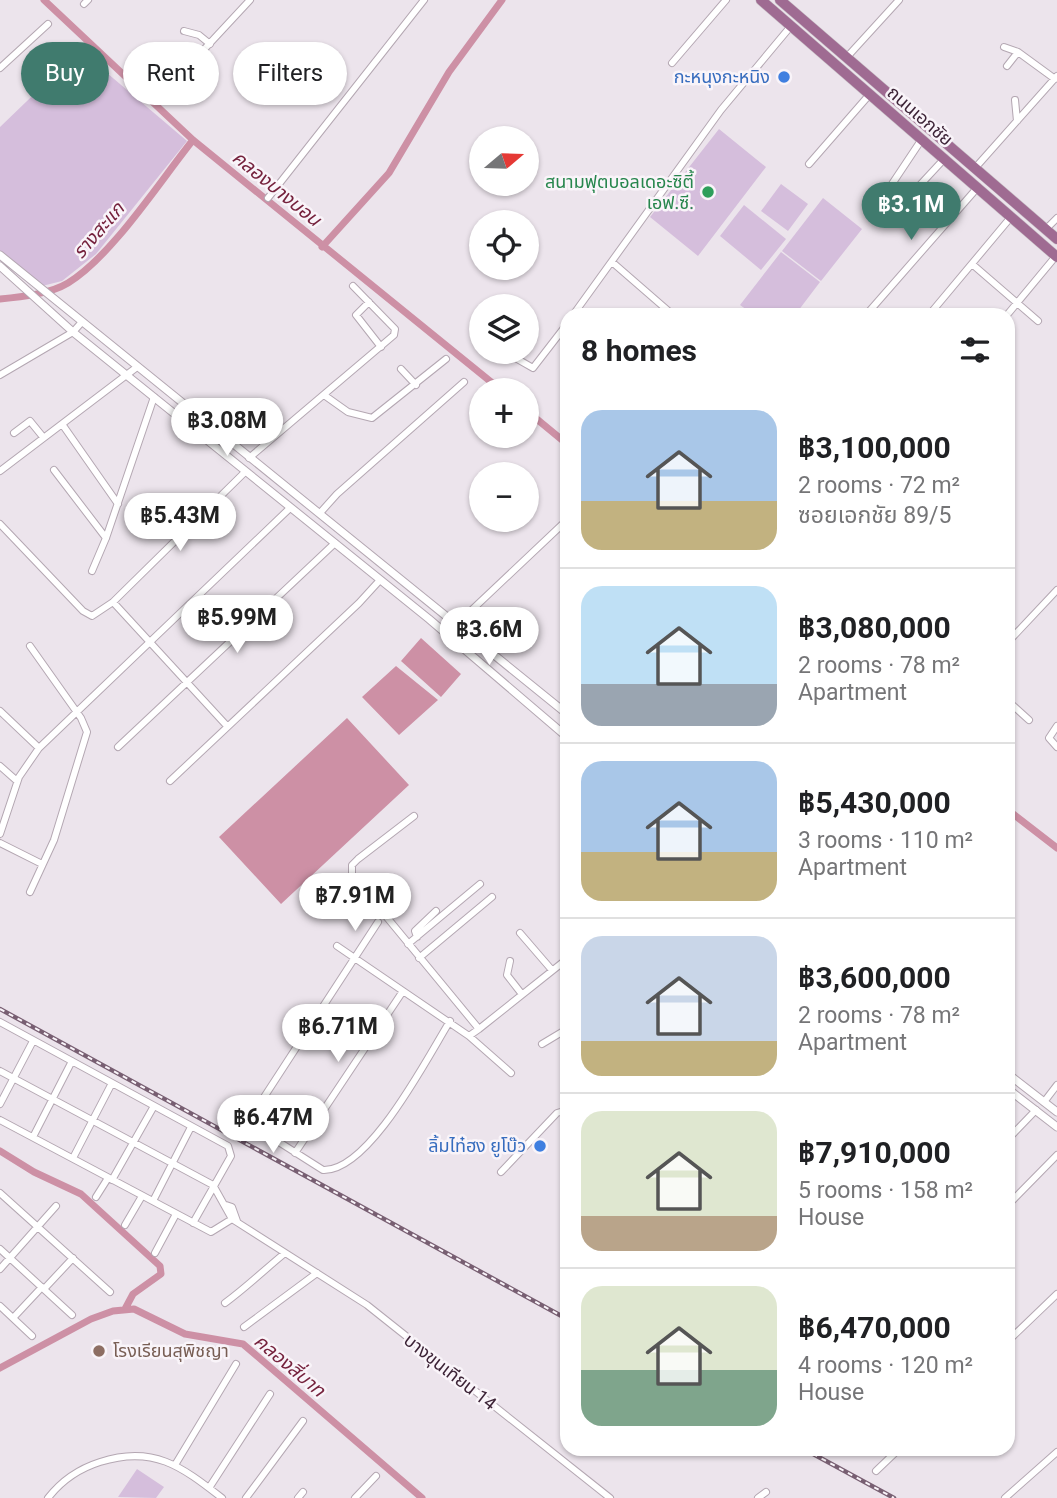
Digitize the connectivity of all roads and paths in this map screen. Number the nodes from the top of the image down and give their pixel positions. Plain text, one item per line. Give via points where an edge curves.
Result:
1 (250, 0) edge
2 (424, 0) edge
3 (726, 0) edge
4 (761, 0) edge
5 (780, 0) edge
6 (899, 0) edge
7 (48, 24) dead end
8 (791, 26) junction
9 (184, 31) dead end
10 (208, 42) edge
11 (212, 42) edge
12 (1004, 47) dead end
13 (1018, 52) junction
14 (847, 57) junction
15 (672, 63) dead end
16 (1007, 66) dead end
17 (0, 68) edge
18 (1056, 77) edge
19 (870, 94) junction
20 (1015, 100) dead end
21 (1017, 121) junction
22 (922, 139) junction
23 (945, 158) junction
24 (809, 164) dead end
25 (976, 167) junction
26 (978, 187) junction
27 (269, 197) dead end
28 (1012, 217) junction
29 (1057, 218) edge
30 (1046, 229) junction
31 (1057, 239) edge
32 (0, 255) edge
33 (1057, 256) edge
34 (612, 262) junction
35 (972, 264) junction
36 (0, 266) edge
37 (16, 268) junction
38 (13, 278) junction
39 (353, 286) dead end
40 (47, 294) junction
41 (369, 302) junction
42 (1017, 303) junction
43 (43, 306) junction
44 (578, 308) edge
45 (665, 308) edge
46 (872, 308) edge
47 (935, 308) edge
48 (1013, 308) edge
49 (1038, 321) dead end
50 (81, 323) junction
51 (73, 332) junction
52 (560, 333) edge
53 (381, 347) junction
54 (446, 359) dead end
55 (539, 360) edge
56 (138, 367) junction
57 (401, 369) dead end
58 (0, 375) edge
59 (127, 376) junction
60 (464, 382) dead end
61 (416, 385) junction
62 (324, 395) junction
63 (154, 397) junction
64 (62, 424) junction
65 (14, 433) dead end
66 (43, 437) junction
67 (249, 458) junction
68 (54, 470) dead end
69 (0, 471) edge
70 (245, 472) junction
71 (118, 504) junction
72 (290, 508) junction
73 (320, 513) junction
74 (0, 524) edge
75 (560, 527) edge
76 (106, 538) junction
77 (335, 543) junction
78 (92, 571) dead end
79 (380, 580) junction
80 (1057, 590) edge
81 (113, 602) junction
82 (458, 623) junction
83 (1015, 635) edge
84 (148, 642) junction
85 (30, 646) dead end
86 (186, 683) junction
87 (1015, 707) edge
88 (560, 708) edge
89 (0, 711) edge
90 (76, 712) junction
91 (1029, 720) dead end
92 (227, 726) junction
93 (1057, 726) edge
94 (560, 731) edge
95 (118, 747) dead end
96 (1057, 747) edge
97 (39, 748) junction
98 (0, 766) edge
99 (18, 781) junction
100 (170, 781) dead end
101 (414, 816) dead end
102 (0, 834) edge
103 (0, 843) edge
104 (42, 864) junction
105 (480, 884) dead end
106 (30, 892) dead end
107 (492, 897) dead end
108 (436, 911) dead end
109 (378, 922) dead end
110 (520, 933) dead end
111 (416, 937) junction
112 (408, 944) junction
113 (337, 946) dead end
114 (419, 958) junction
115 (355, 959) junction
116 (510, 961) dead end
117 (560, 964) edge
118 (551, 970) junction
119 (403, 991) junction
120 (522, 993) junction
121 (450, 1021) junction
122 (0, 1023) edge
123 (479, 1029) junction
124 (560, 1033) edge
125 (470, 1036) junction
126 (33, 1041) junction
127 (542, 1044) dead end
128 (72, 1061) junction
129 (0, 1071) edge
130 (511, 1073) dead end
131 (13, 1078) junction
132 (1015, 1079) edge
133 (112, 1083) junction
134 (1057, 1085) edge
135 (1015, 1094) edge
136 (53, 1099) junction
137 (1044, 1102) junction
138 (0, 1104) edge
139 (153, 1106) junction
140 (1036, 1110) junction
141 (560, 1112) edge
142 (1057, 1112) edge
143 (0, 1120) edge
144 (93, 1120) junction
145 (191, 1127) junction
146 (1057, 1127) edge
147 (1015, 1132) edge
148 (33, 1138) junction
149 (134, 1142) junction
150 (295, 1153) junction
151 (1057, 1156) edge
152 (73, 1158) junction
153 (174, 1162) junction
154 (501, 1172) dead end
155 (110, 1179) junction
156 (213, 1185) junction
157 (1, 1195) edge
158 (142, 1196) junction
159 (96, 1198) dead end
160 (1015, 1198) edge
161 (153, 1201) junction
162 (56, 1206) dead end
163 (176, 1214) junction
164 (193, 1223) junction
165 (238, 1223) junction
166 (125, 1225) dead end
167 (38, 1227) junction
168 (0, 1248) edge
169 (155, 1253) dead end
170 (285, 1253) junction
171 (10, 1258) junction
172 (73, 1258) junction
173 (0, 1269) edge
174 (317, 1273) junction
175 (43, 1288) junction
176 (110, 1292) dead end
177 (1057, 1294) edge
178 (225, 1303) dead end
179 (2, 1310) edge
180 (72, 1315) dead end
181 (13, 1318) junction
182 (244, 1327) dead end
183 (1015, 1334) edge
184 (32, 1336) dead end
185 (236, 1364) dead end
186 (270, 1394) dead end
187 (303, 1421) dead end
188 (1056, 1454) edge
189 (892, 1456) edge
190 (175, 1465) junction
191 (876, 1471) dead end
192 (376, 1476) dead end
193 (209, 1488) junction
194 (766, 1492) dead end
195 (219, 1497) edge
196 (48, 1498) edge
197 (246, 1498) edge
198 (355, 1498) edge
199 (610, 1498) edge
200 (758, 1498) edge
201 (1005, 1498) edge

1 - 11 street
2 - 27 street
3 - 15 street
4 - 8 main road, ถนนเอกชัย
5 - 14 main road, ถนนเอกชัย
6 - 14 street
7 - 17 street
8 - 19 main road, ถนนเอกชัย
8 - 34 street via 721,110
9 - 10 street
12 - 13 street
13 - 16 street
13 - 18 street
14 - 25 main road, ถนนเอกชัย
18 - 21 street
19 - 22 main road, ถนนเอกชัย
19 - 24 street
20 - 21 street
21 - 25 street
22 - 23 main road, ถนนเอกชัย
22 - 23 street via 886,193 889,202 894,205 907,199
23 - 26 main road, ถนนเอกชัย
25 - 30 main road, ถนนเอกชัย
26 - 28 main road, ถนนเอกชัย
26 - 46 street
28 - 33 main road, ถนนเอกชัย
28 - 35 street
29 - 30 street
30 - 31 main road, ถนนเอกชัย
32 - 37 street
33 - 42 street
34 - 44 street
34 - 45 street
35 - 42 street
35 - 47 street
36 - 38 street
37 - 38 street
37 - 40 street
38 - 43 street
39 - 41 street
40 - 43 street
40 - 50 street
41 - 53 street via 356,315
41 - 53 street via 395,329
42 - 48 street
42 - 49 street
43 - 51 street
50 - 51 street
50 - 56 street
51 - 58 street
51 - 59 street
52 - 55 street
53 - 62 street
54 - 61 street
56 - 59 street
56 - 67 street
57 - 61 street
59 - 63 street
59 - 64 street
60 - 73 street
61 - 62 street via 372,418 348,412
62 - 67 street
63 - 70 street
63 - 71 street
64 - 66 street
64 - 71 street
65 - 66 street via 30,421
66 - 69 street
67 - 73 street
68 - 76 street
70 - 72 street
70 - 81 street
71 - 76 street
72 - 77 street
72 - 84 street
73 - 82 street
74 - 81 street via 88,614 98,614
75 - 82 street
76 - 78 street
77 - 79 street
77 - 86 street
79 - 92 street
79 - 94 street
80 - 83 street
81 - 84 street
82 - 88 street
84 - 86 street
84 - 90 street
85 - 90 street
86 - 92 street
86 - 95 street
87 - 91 street
89 - 97 street
90 - 97 street
90 - 104 street via 85,725 85,740
92 - 100 street
93 - 96 street via 1049,738
97 - 99 street
98 - 99 street
99 - 102 street
101 - 112 street via 358,859 351,870 355,881
103 - 104 street
104 - 106 street
105 - 111 street
107 - 114 street
108 - 111 street via 416,929
109 - 115 street
110 - 118 street
111 - 112 street
112 - 114 street
113 - 115 street
114 - 123 street
115 - 119 street
115 - 150 street via 253,1114 256,1128
116 - 120 street via 507,975
117 - 118 street
118 - 120 street
119 - 121 street
119 - 150 street
120 - 123 street
121 - 125 street
121 - 150 street via 359,1155 323,1170
122 - 126 street
123 - 125 street
124 - 127 street
125 - 130 street
126 - 128 street
126 - 131 street
128 - 133 street
128 - 136 street
129 - 131 street
131 - 136 street
131 - 138 street
132 - 137 street
133 - 139 street
133 - 144 street
134 - 137 street
135 - 140 street
136 - 144 street
136 - 148 street
137 - 142 street
139 - 145 street
139 - 149 street
140 - 146 street
140 - 147 street
141 - 154 street
143 - 148 street
144 - 149 street
144 - 152 street
145 - 153 street
145 - 156 street via 232,1151
148 - 152 street
149 - 153 street
149 - 155 street
151 - 160 street
152 - 155 street
153 - 156 street
153 - 161 street
155 - 158 street
155 - 159 street
156 - 164 street
156 - 165 street
157 - 167 street
158 - 161 street
158 - 166 street
161 - 163 street
162 - 167 street
163 - 164 street
163 - 169 street
164 - 165 street via 211,1231
165 - 170 street, บางขุนเทียน 14
167 - 171 street
167 - 172 street
168 - 171 street
170 - 174 street, บางขุนเทียน 14
170 - 178 street
171 - 173 street
171 - 175 street
172 - 175 street
172 - 176 street
174 - 182 street
174 - 199 street, บางขุนเทียน 14 via 367,1305
175 - 180 street
175 - 181 street
177 - 183 street
179 - 181 street
181 - 184 street
185 - 190 street
186 - 193 street
187 - 197 street
188 - 201 street
189 - 191 street
190 - 193 street
190 - 196 street via 156,1457 110,1459 80,1469
192 - 198 street
193 - 195 street
194 - 200 street

